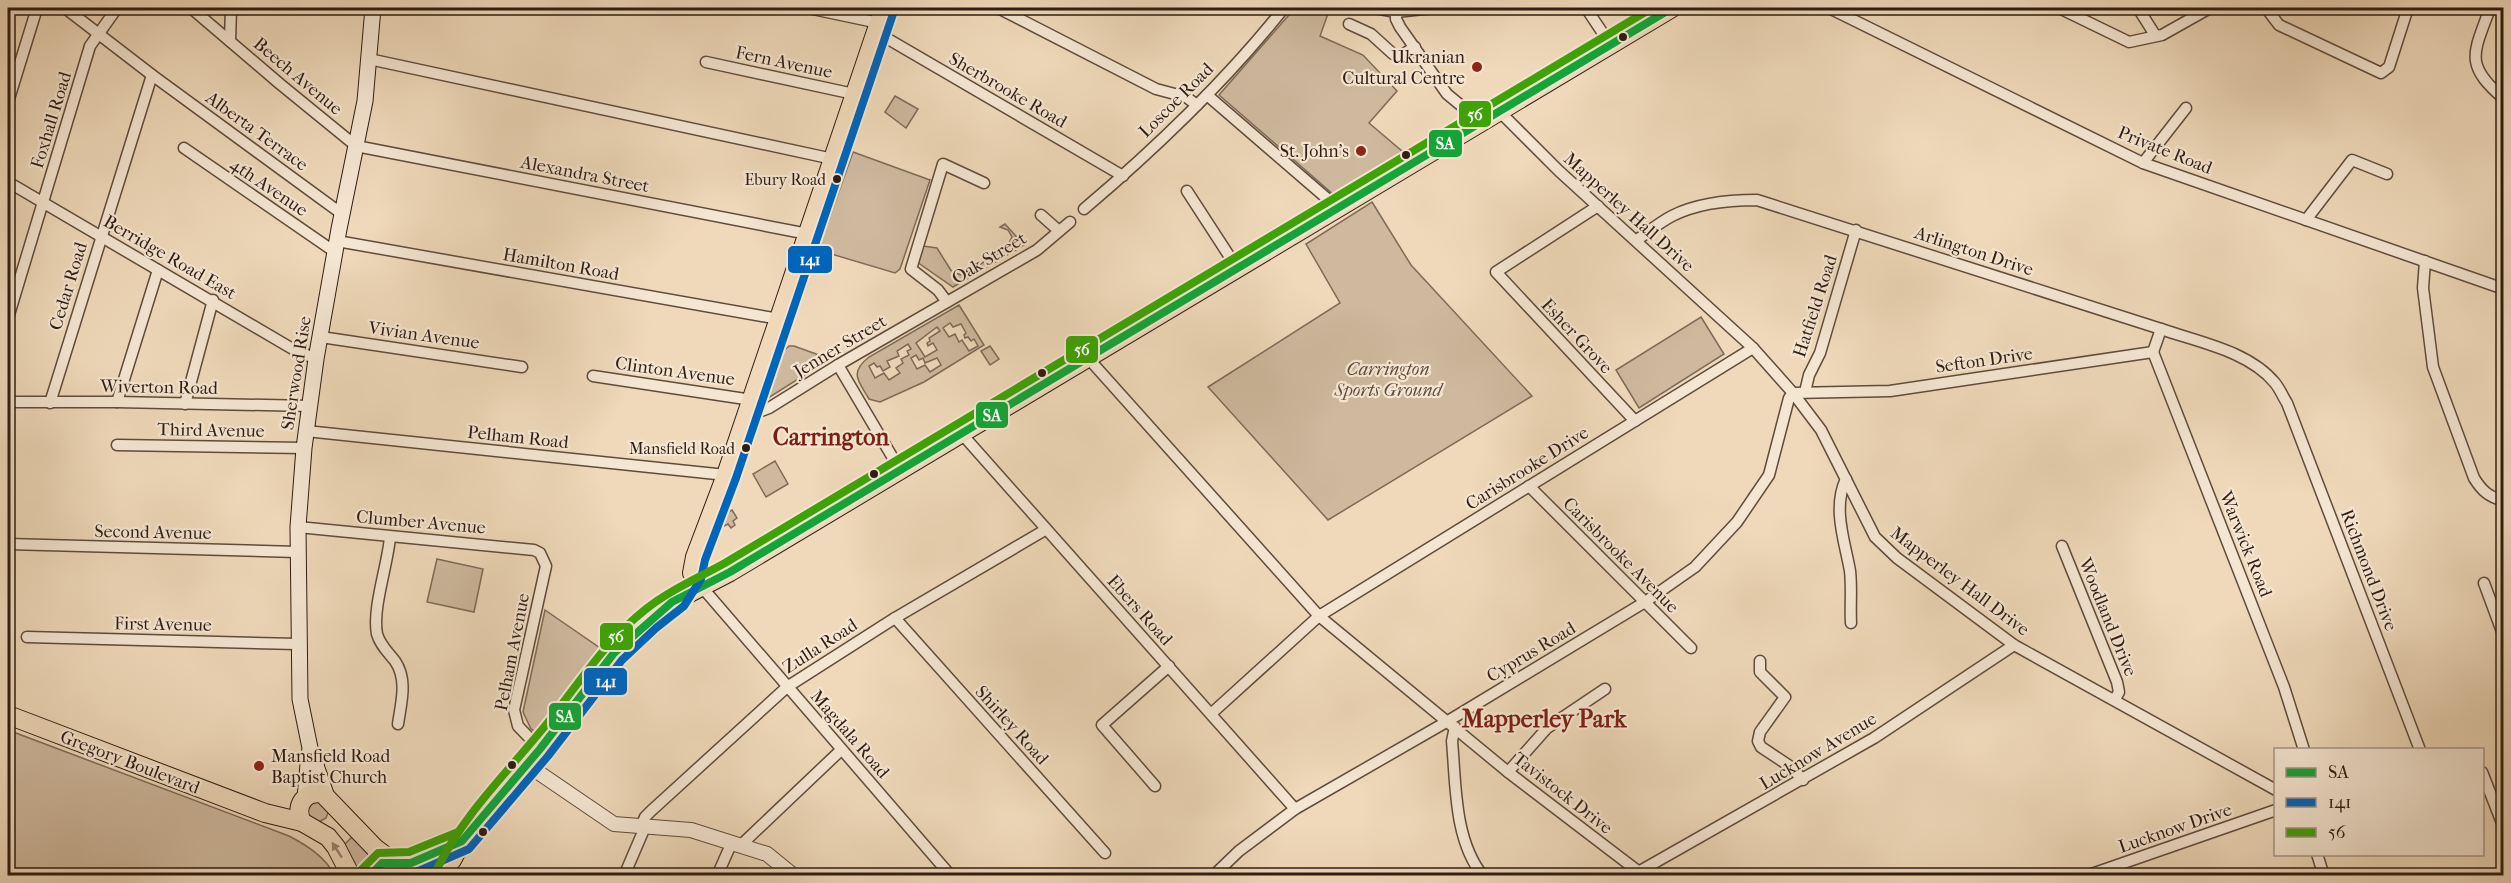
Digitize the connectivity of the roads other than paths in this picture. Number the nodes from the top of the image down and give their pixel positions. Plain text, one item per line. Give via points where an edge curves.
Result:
1 (37, 8) edge
2 (65, 8) edge
3 (117, 8) edge
4 (191, 8) edge
5 (231, 8) edge
6 (373, 8) edge
7 (808, 8) edge
8 (998, 8) edge
9 (1284, 8) edge
10 (1375, 8) edge
11 (1433, 8) edge
12 (1586, 8) edge
13 (1672, 8) edge
14 (1829, 8) edge
15 (2059, 8) edge
16 (2138, 8) edge
17 (2210, 8) edge
18 (2266, 8) edge
19 (2401, 8) edge
20 (2490, 8) edge
21 (1396, 12) junction
22 (880, 21) edge
23 (1349, 24) dead end
24 (99, 33) junction
25 (2155, 35) junction
26 (230, 41) junction
27 (1610, 44) junction
28 (1415, 47) junction
29 (369, 59) junction
30 (706, 62) dead end
31 (152, 75) junction
32 (854, 94) junction
33 (1207, 95) junction
34 (2504, 99) edge
35 (8, 102) edge
36 (1197, 105) junction
37 (2186, 108) dead end
38 (1499, 111) junction
39 (1481, 122) junction
40 (356, 146) junction
41 (183, 148) dead end
42 (833, 159) junction
43 (2143, 162) junction
44 (2386, 174) dead end
45 (1123, 176) junction
46 (8, 182) edge
47 (984, 183) dead end
48 (1187, 191) dead end
49 (42, 202) junction
50 (1598, 206) junction
51 (1338, 208) junction
52 (1084, 209) dead end
53 (342, 214) junction
54 (1041, 215) dead end
55 (2306, 220) junction
56 (1070, 222) dead end
57 (1856, 230) junction
58 (1059, 231) junction
59 (808, 234) junction
60 (100, 237) junction
61 (1637, 240) junction
62 (336, 247) junction
63 (2425, 261) junction
64 (1237, 268) junction
65 (158, 270) junction
66 (2504, 289) edge
67 (213, 300) junction
68 (947, 302) junction
69 (8, 318) edge
70 (779, 319) junction
71 (2161, 329) junction
72 (321, 337) junction
73 (1753, 348) junction
74 (2153, 352) junction
75 (1088, 358) junction
76 (316, 359) junction
77 (838, 365) junction
78 (522, 367) dead end
79 (593, 376) dead end
80 (1805, 392) junction
81 (1793, 393) junction
82 (8, 402) edge
83 (117, 402) junction
84 (50, 403) junction
85 (2287, 403) joint
86 (185, 404) junction
87 (750, 405) junction
88 (310, 406) junction
89 (1635, 421) junction
90 (306, 431) junction
91 (961, 434) junction
92 (117, 445) dead end
93 (304, 448) junction
94 (900, 470) junction
95 (726, 475) junction
96 (1846, 479) junction
97 (1529, 486) junction
98 (2504, 501) edge
99 (298, 527) junction
100 (1045, 530) junction
101 (390, 537) junction
102 (8, 544) edge
103 (2062, 546) dead end
104 (297, 552) junction
105 (540, 553) joint
106 (696, 580) junction
107 (2484, 582) dead end
108 (1645, 602) junction
109 (1319, 616) junction
110 (895, 618) junction
111 (1851, 623) dead end
112 (27, 637) dead end
113 (2504, 637) edge
114 (297, 644) junction
115 (2014, 645) junction
116 (1691, 648) dead end
117 (1760, 661) dead end
118 (1169, 666) junction
119 (787, 687) junction
120 (1605, 688) dead end
121 (2115, 699) junction
122 (1212, 713) junction
123 (8, 715) edge
124 (398, 724) dead end
125 (1452, 724) junction
126 (310, 748) junction
127 (2303, 748) edge
128 (2419, 748) edge
129 (540, 749) junction
130 (841, 750) junction
131 (526, 764) junction
132 (1508, 772) junction
133 (2484, 777) edge
134 (1803, 780) junction
135 (1155, 786) dead end
136 (2274, 789) edge
137 (330, 801) junction
138 (1295, 808) junction
139 (2274, 811) edge
140 (306, 814) junction
141 (643, 827) junction
142 (2504, 828) edge
143 (462, 841) junction
144 (736, 844) junction
145 (1105, 853) dead end
146 (2318, 856) edge
147 (397, 862) junction
148 (1636, 874) edge
149 (351, 876) edge
150 (369, 876) edge
151 (414, 876) edge
152 (437, 876) edge
153 (624, 876) edge
154 (717, 876) edge
155 (794, 876) edge
156 (951, 876) edge
157 (1213, 876) edge
158 (1483, 876) edge
159 (2086, 876) edge
160 (2324, 876) edge

1 - 35 street
2 - 24 street, Alberta Terrace
3 - 24 street, Foxhall Road
4 - 26 street, Beech Avenue
5 - 26 street
6 - 29 main road, Sherwood Rise
7 - 22 street, Sherbrooke Road
8 - 36 street
9 - 33 street, Loscoe Road
10 - 21 street
11 - 21 street
12 - 27 street
13 - 27 main road
14 - 43 street, Private Road
15 - 25 street via 2129,42
16 - 25 street
17 - 25 street via 2162,35
18 - 19 street via 2279,25 2381,73 2389,67 2406,14
20 - 34 street via 2478,44 2476,67 2484,82
21 - 28 street via 1400,27
22 - 32 main road
22 - 45 street, Sherbrooke Road
23 - 28 street via 1372,32 1393,54 1400,56
24 - 31 street, Alberta Terrace
24 - 49 street, Foxhall Road via 90,46
26 - 40 street, Beech Avenue
27 - 38 main road
28 - 39 street via 1447,94
29 - 40 main road, Sherwood Rise
29 - 42 street
30 - 32 street, Fern Avenue
31 - 53 street, Alberta Terrace
31 - 60 street, Cedar Road
32 - 42 main road
33 - 36 street, Loscoe Road
33 - 51 street
36 - 45 street, Loscoe Road
37 - 43 street
38 - 39 main road
38 - 50 street, Mapperley Hall Drive
39 - 51 main road
40 - 53 main road, Sherwood Rise
40 - 59 street, Alexandra Street
41 - 62 street, 4th Avenue
42 - 59 main road
43 - 55 street, Private Road
44 - 55 street via 2352,160
45 - 52 street, Loscoe Road
46 - 49 street, Berridge Road East
47 - 68 street via 944,164 911,269
48 - 64 street
49 - 60 street, Berridge Road East
49 - 69 street, Foxhall Road
50 - 61 street, Mapperley Hall Drive
50 - 89 street, Esher Grove via 1496,272
51 - 64 main road
53 - 62 main road, Sherwood Rise
54 - 58 street
55 - 63 street, Private Road
56 - 58 street
57 - 61 street, Arlington Drive via 1757,200 1735,200 1671,216
57 - 71 street, Arlington Drive
57 - 80 street, Hatfield Road
58 - 68 street, Oak Street
59 - 70 main road
60 - 65 street, Berridge Road East
60 - 84 street, Cedar Road
61 - 73 street, Mapperley Hall Drive
62 - 70 street, Hamilton Road
62 - 72 main road, Sherwood Rise
63 - 66 street, Private Road
63 - 98 street via 2423,288 2433,367 2474,478 2482,491
64 - 75 main road
65 - 67 street, Berridge Road East
65 - 83 street
67 - 76 street, Berridge Road East
67 - 86 street
68 - 77 street, Jenner Street
70 - 87 main road
71 - 74 street
71 - 85 street, Arlington Drive via 2248,362 2275,383
72 - 76 main road, Sherwood Rise
72 - 78 street, Vivian Avenue
73 - 81 street, Mapperley Hall Drive
73 - 89 street, Carisbrooke Drive
74 - 80 street, Sefton Drive via 1890,391
74 - 127 street, Warwick Road via 2284,687
75 - 91 main road
75 - 109 street, Tavistock Drive
76 - 88 main road, Sherwood Rise
77 - 87 street, Jenner Street via 769,408 762,411
77 - 94 street
79 - 87 street, Clinton Avenue
80 - 81 street, Sefton Drive
81 - 96 street, Mapperley Hall Drive via 1821,430
81 - 108 street, Cyprus Road via 1769,475 1756,496 1702,559
82 - 84 street, Wiverton Road
83 - 84 street, Wiverton Road
83 - 86 street, Wiverton Road
85 - 128 street, Richmond Drive
86 - 88 street, Wiverton Road
87 - 95 main road
88 - 90 main road, Sherwood Rise
89 - 97 street, Carisbrooke Drive
90 - 93 main road, Sherwood Rise
90 - 95 street, Pelham Road
91 - 94 main road
91 - 100 street, Ebers Road
92 - 93 street, Third Avenue
93 - 99 main road, Sherwood Rise
94 - 106 main road via 730,572
95 - 106 main road via 702,543 705,566
96 - 111 street via 1839,525 1850,574
96 - 115 street, Mapperley Hall Drive via 1875,537 1897,558
97 - 108 street, Carisbrooke Avenue
97 - 109 street, Carisbrooke Drive
99 - 101 street, Clumber Avenue
99 - 104 main road, Sherwood Rise
100 - 110 street, Zulla Road
100 - 118 street, Ebers Road
101 - 105 street, Clumber Avenue
101 - 124 street via 376,631 401,674
102 - 104 street, Second Avenue
103 - 121 street, Woodland Drive via 2117,682 2119,692
104 - 114 main road, Sherwood Rise
105 - 129 street, Pelham Avenue via 546,566 514,710 518,726
106 - 119 street, Magdala Road
106 - 129 main road via 615,653
107 - 113 street
108 - 116 street, Carisbrooke Avenue
108 - 125 street, Cyprus Road
109 - 122 street, Carisbrooke Drive
109 - 125 street, Tavistock Drive
110 - 119 street, Zulla Road
110 - 145 street, Shirley Road
112 - 114 street, First Avenue
114 - 126 main road, Sherwood Rise via 300,699
115 - 121 street, Mapperley Hall Drive
115 - 134 street, Lucknow Avenue
117 - 134 street via 1760,672 1785,698 1760,732 1758,741
118 - 122 street, Ebers Road
118 - 135 street via 1102,725
119 - 130 street, Magdala Road
119 - 141 street, Zulla Road via 651,811
120 - 132 street via 1547,728
121 - 136 street, Mapperley Hall Drive
122 - 138 street, Ebers Road
123 - 140 main road, Gregory Boulevard via 279,818
125 - 132 street, Tavistock Drive
125 - 138 street, Cyprus Road
125 - 158 street via 1465,843 1473,864
126 - 137 main road, Sherwood Rise
126 - 140 main road, Sherwood Rise
129 - 131 main road
130 - 144 street
130 - 156 street, Magdala Road
131 - 141 street via 607,821
131 - 143 main road
132 - 148 street, Tavistock Drive
133 - 142 street
134 - 148 street, Lucknow Avenue
137 - 140 main road, Gregory Boulevard via 318,793
137 - 140 main road via 334,815 330,824
137 - 147 main road via 375,848
138 - 157 street, Cyprus Road
139 - 159 street, Lucknow Drive
149 -> 140 main road via 334,843
141 - 144 street via 691,830
141 - 153 street, Zulla Road
143 - 147 main road via 424,860
143 - 152 main road
144 - 154 street
144 - 155 street via 767,854
146 - 160 street
147 - 150 main road via 378,865
147 - 151 main road

